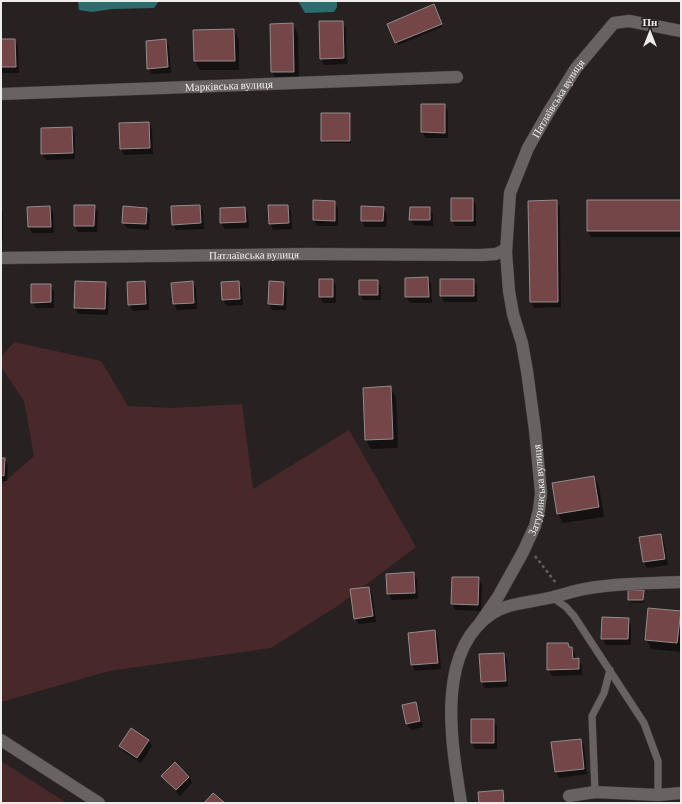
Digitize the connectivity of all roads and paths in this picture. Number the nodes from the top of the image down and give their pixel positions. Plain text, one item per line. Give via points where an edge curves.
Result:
1 (681, 31) edge
2 (458, 77) dead end
3 (1, 94) edge
4 (506, 249) junction
5 (1, 258) edge
6 (522, 343) joint
7 (534, 553) dead end
8 (681, 582) edge
9 (557, 584) dead end
10 (552, 597) junction
11 (480, 623) junction
12 (610, 670) junction
13 (1, 740) edge
14 (595, 792) junction
15 (681, 793) edge
16 (658, 795) junction
17 (569, 796) dead end
18 (99, 803) edge
19 (462, 803) edge

1 - 4 street, Патлаївська вулиця via 630,21 614,23 576,68 544,120 517,173 510,193
2 - 3 street, Марківська вулиця
4 - 5 street, Патлаївська вулиця via 496,254 482,255 306,254
4 - 6 street, Патлаївська вулиця via 513,314
6 - 11 street, Затуринська вулиця via 535,430 541,493 540,510 523,552
7 - 9 path via 545,572
8 - 10 street, Затуринська вулиця via 590,588
10 - 11 street, Затуринська вулиця via 511,605 494,612
10 - 12 lane via 574,616
11 - 19 street, Затуринська вулиця via 462,650 454,680 452,730
12 - 14 lane via 604,693 592,716
12 - 16 lane via 644,722 653,743 658,761
13 - 18 street
14 - 16 street
14 - 17 street
15 - 16 street

